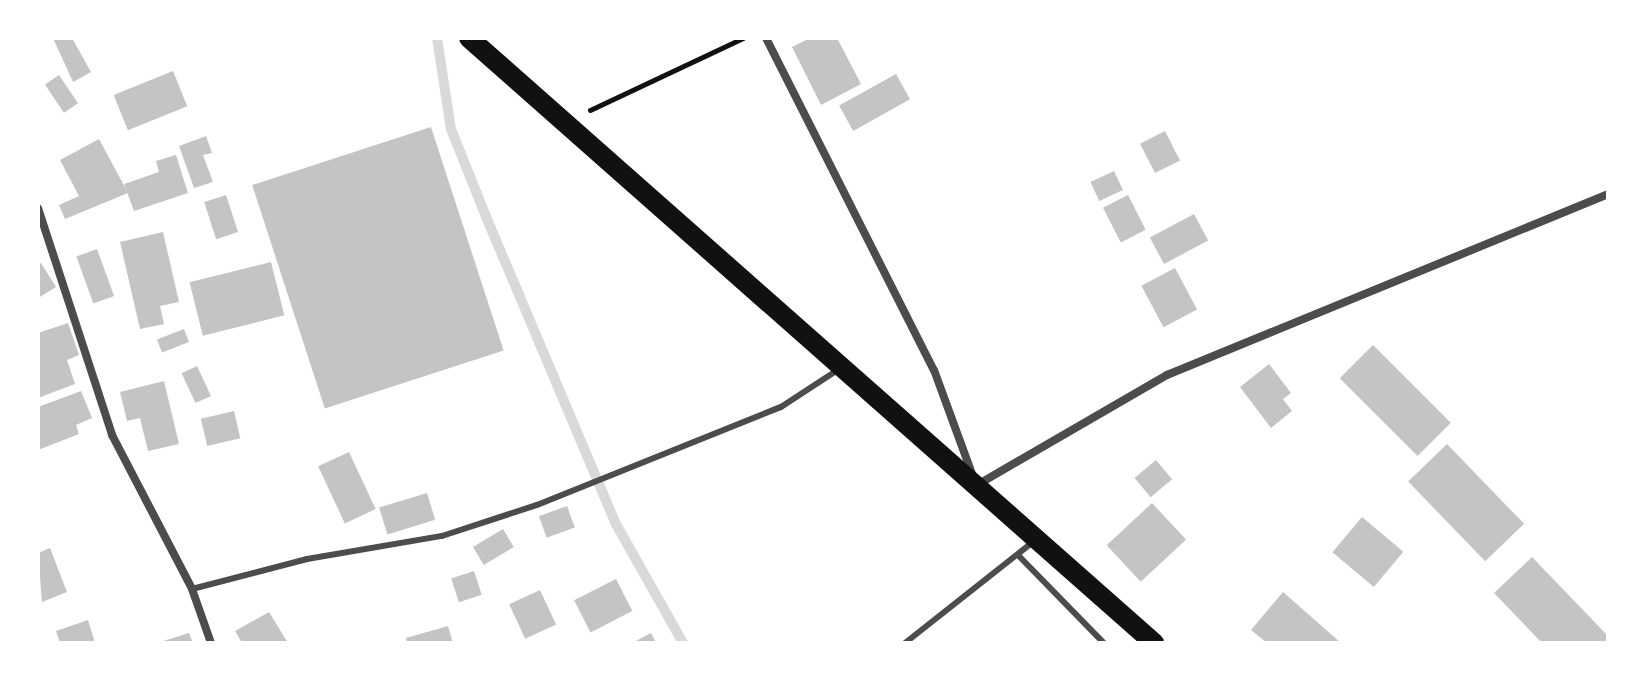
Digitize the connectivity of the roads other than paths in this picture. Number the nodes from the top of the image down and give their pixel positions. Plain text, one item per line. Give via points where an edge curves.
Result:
1 (469, 38) edge
2 (766, 38) edge
3 (1608, 194) edge
4 (38, 208) edge
5 (841, 367) junction
6 (976, 486) junction
7 (1037, 539) junction
8 (1018, 555) junction
9 (192, 589) junction
10 (211, 643) edge
11 (905, 643) edge
12 (1104, 643) edge
13 (1154, 643) edge

1 - 5 main road
2 - 6 street via 934,370
3 - 6 street via 1167,375
4 - 9 street via 112,435
5 - 6 main road
5 - 9 lane via 781,407 537,505 442,536 307,559
6 - 7 main road
7 - 8 lane
7 - 13 main road
8 - 11 lane
8 - 12 lane
9 - 10 street

